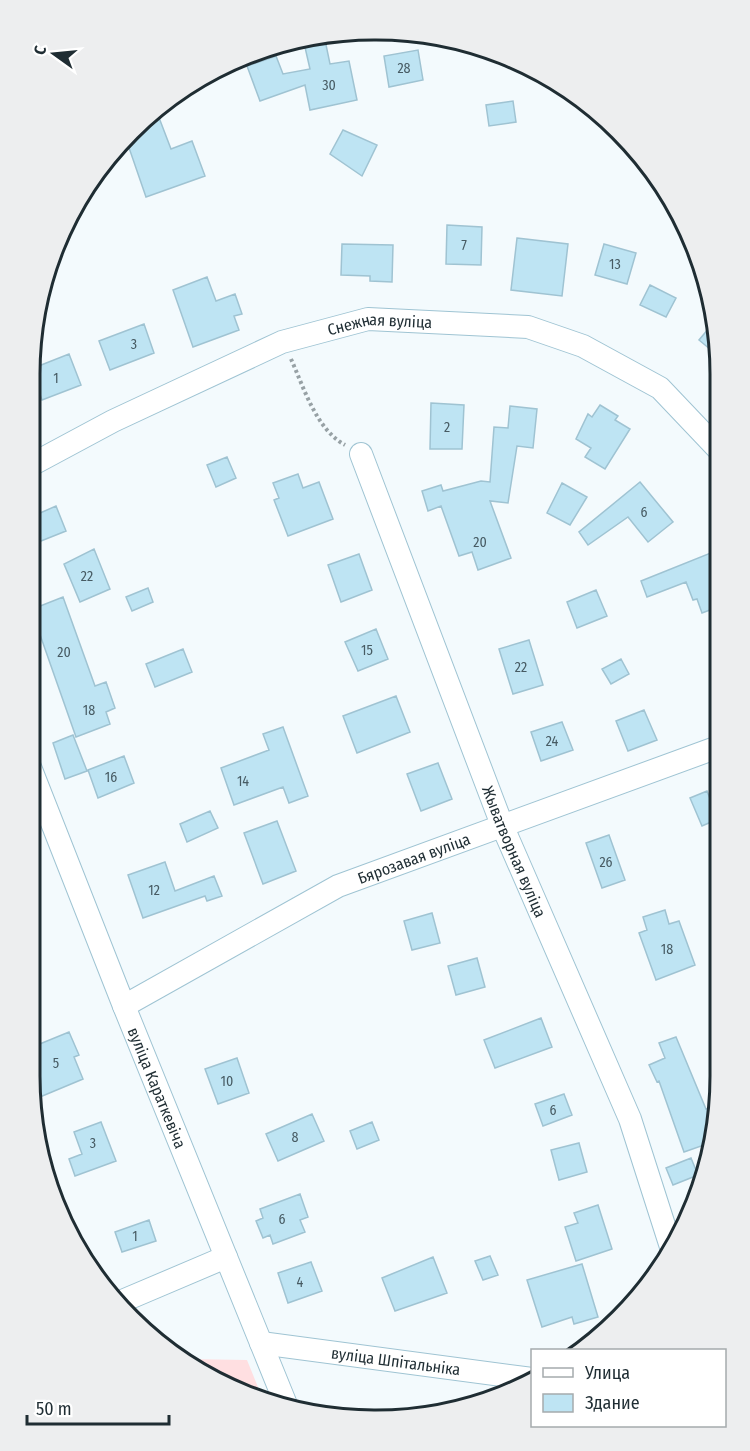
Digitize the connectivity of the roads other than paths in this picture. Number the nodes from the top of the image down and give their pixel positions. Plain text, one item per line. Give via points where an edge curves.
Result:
1 (710, 441) edge
2 (361, 454) road end
3 (40, 460) edge
4 (710, 750) edge
5 (40, 792) edge
6 (502, 825) junction
7 (124, 1006) junction
8 (668, 1237) edge
9 (226, 1257) junction
10 (126, 1299) edge
11 (261, 1343) junction
12 (520, 1377) edge
13 (283, 1398) edge

1 - 3 street, Снежная вуліца via 660,388 583,346 528,327 368,319 282,342 113,421
2 - 6 street, Жыватворная вуліца
4 - 6 street, Бярозавая вуліца
5 - 7 street, вуліца Караткевіча
6 - 7 street, Бярозавая вуліца via 338,886
6 - 8 street, Жыватворная вуліца via 630,1119
7 - 9 street, вуліца Караткевіча
9 - 10 street
9 - 11 street, вуліца Караткевіча
11 - 12 street, вуліца Шпітальніка
11 - 13 street, вуліца Караткевіча

